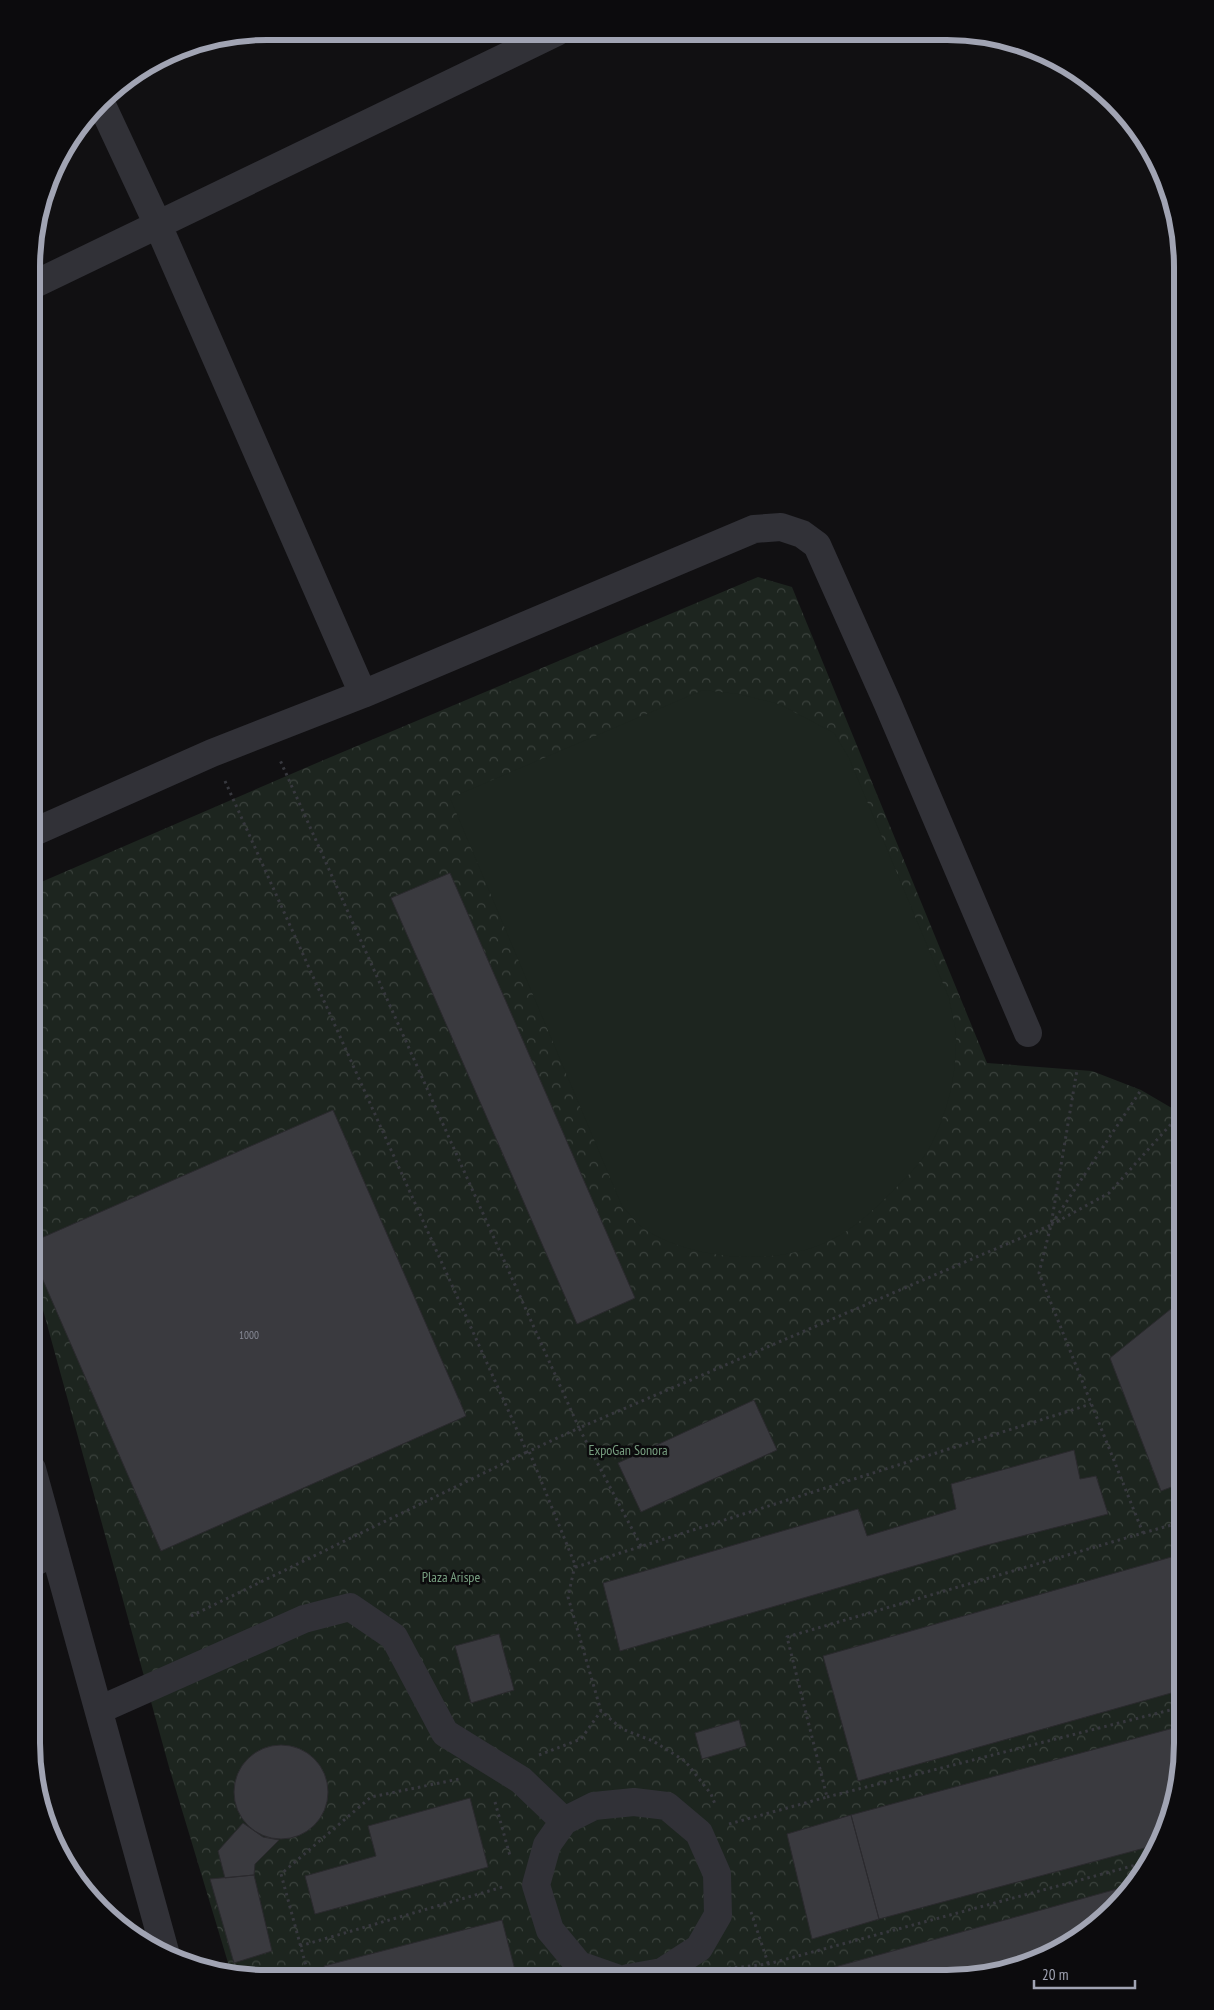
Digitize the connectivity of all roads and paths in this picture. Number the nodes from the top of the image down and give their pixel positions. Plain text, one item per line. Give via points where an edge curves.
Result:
1 (540, 40) edge
2 (104, 109) edge
3 (158, 225) junction
4 (40, 283) edge
5 (363, 694) junction
6 (267, 732) junction
7 (212, 753) junction
8 (40, 829) edge
9 (1028, 1033) dead end
10 (1077, 1070) dead end
11 (1141, 1090) dead end
12 (1174, 1121) edge
13 (1051, 1226) junction
14 (1091, 1404) junction
15 (579, 1428) junction
16 (529, 1451) junction
17 (1174, 1524) edge
18 (1143, 1533) junction
19 (40, 1534) edge
20 (640, 1546) junction
21 (43, 1558) edge
22 (575, 1565) junction
23 (191, 1616) dead end
24 (1174, 1709) edge
25 (98, 1710) junction
26 (601, 1711) junction
27 (494, 1770) junction
28 (827, 1797) junction
29 (717, 1810) dead end
30 (564, 1821) junction
31 (724, 1826) dead end
32 (1139, 1864) edge
33 (512, 1865) dead end
34 (508, 1886) dead end
35 (750, 1909) dead end
36 (163, 1946) edge
37 (300, 1946) junction
38 (768, 1964) junction
39 (306, 1970) edge
40 (594, 1970) edge
41 (665, 1970) edge
42 (770, 1970) edge

1 - 3 lane
2 - 3 lane
3 - 4 lane
3 - 5 lane
5 - 6 lane
5 - 9 lane via 754,529 781,527 802,534 817,545 828,568
6 - 7 lane
6 - 15 path
7 - 8 lane
7 - 16 path
10 - 13 path
11 - 13 path
12 - 13 path via 1109,1194
13 - 14 path via 1039,1273
13 - 15 path
14 - 18 path
14 - 20 path
15 - 16 path
15 - 20 path
16 - 22 path
16 - 23 path
17 - 18 path
18 - 28 path via 787,1637
19 - 21 lane
20 - 22 path
21 - 25 lane
22 - 26 path via 568,1597
24 - 28 path
25 - 27 lane via 304,1619 350,1607 394,1636 445,1733
25 - 36 lane
26 - 27 path via 581,1739
26 - 29 path via 622,1729 652,1741 685,1761 711,1794
27 - 30 lane via 521,1780
27 - 33 path
27 - 37 path via 370,1798 281,1874
28 - 31 path
30 - 40 lane via 547,1844 536,1885 550,1930 579,1965
30 - 41 lane via 594,1806 634,1802 668,1806 699,1833 717,1874 718,1915 699,1948
32 - 38 path
34 - 37 path
35 - 38 path
37 - 39 path
38 - 42 path

